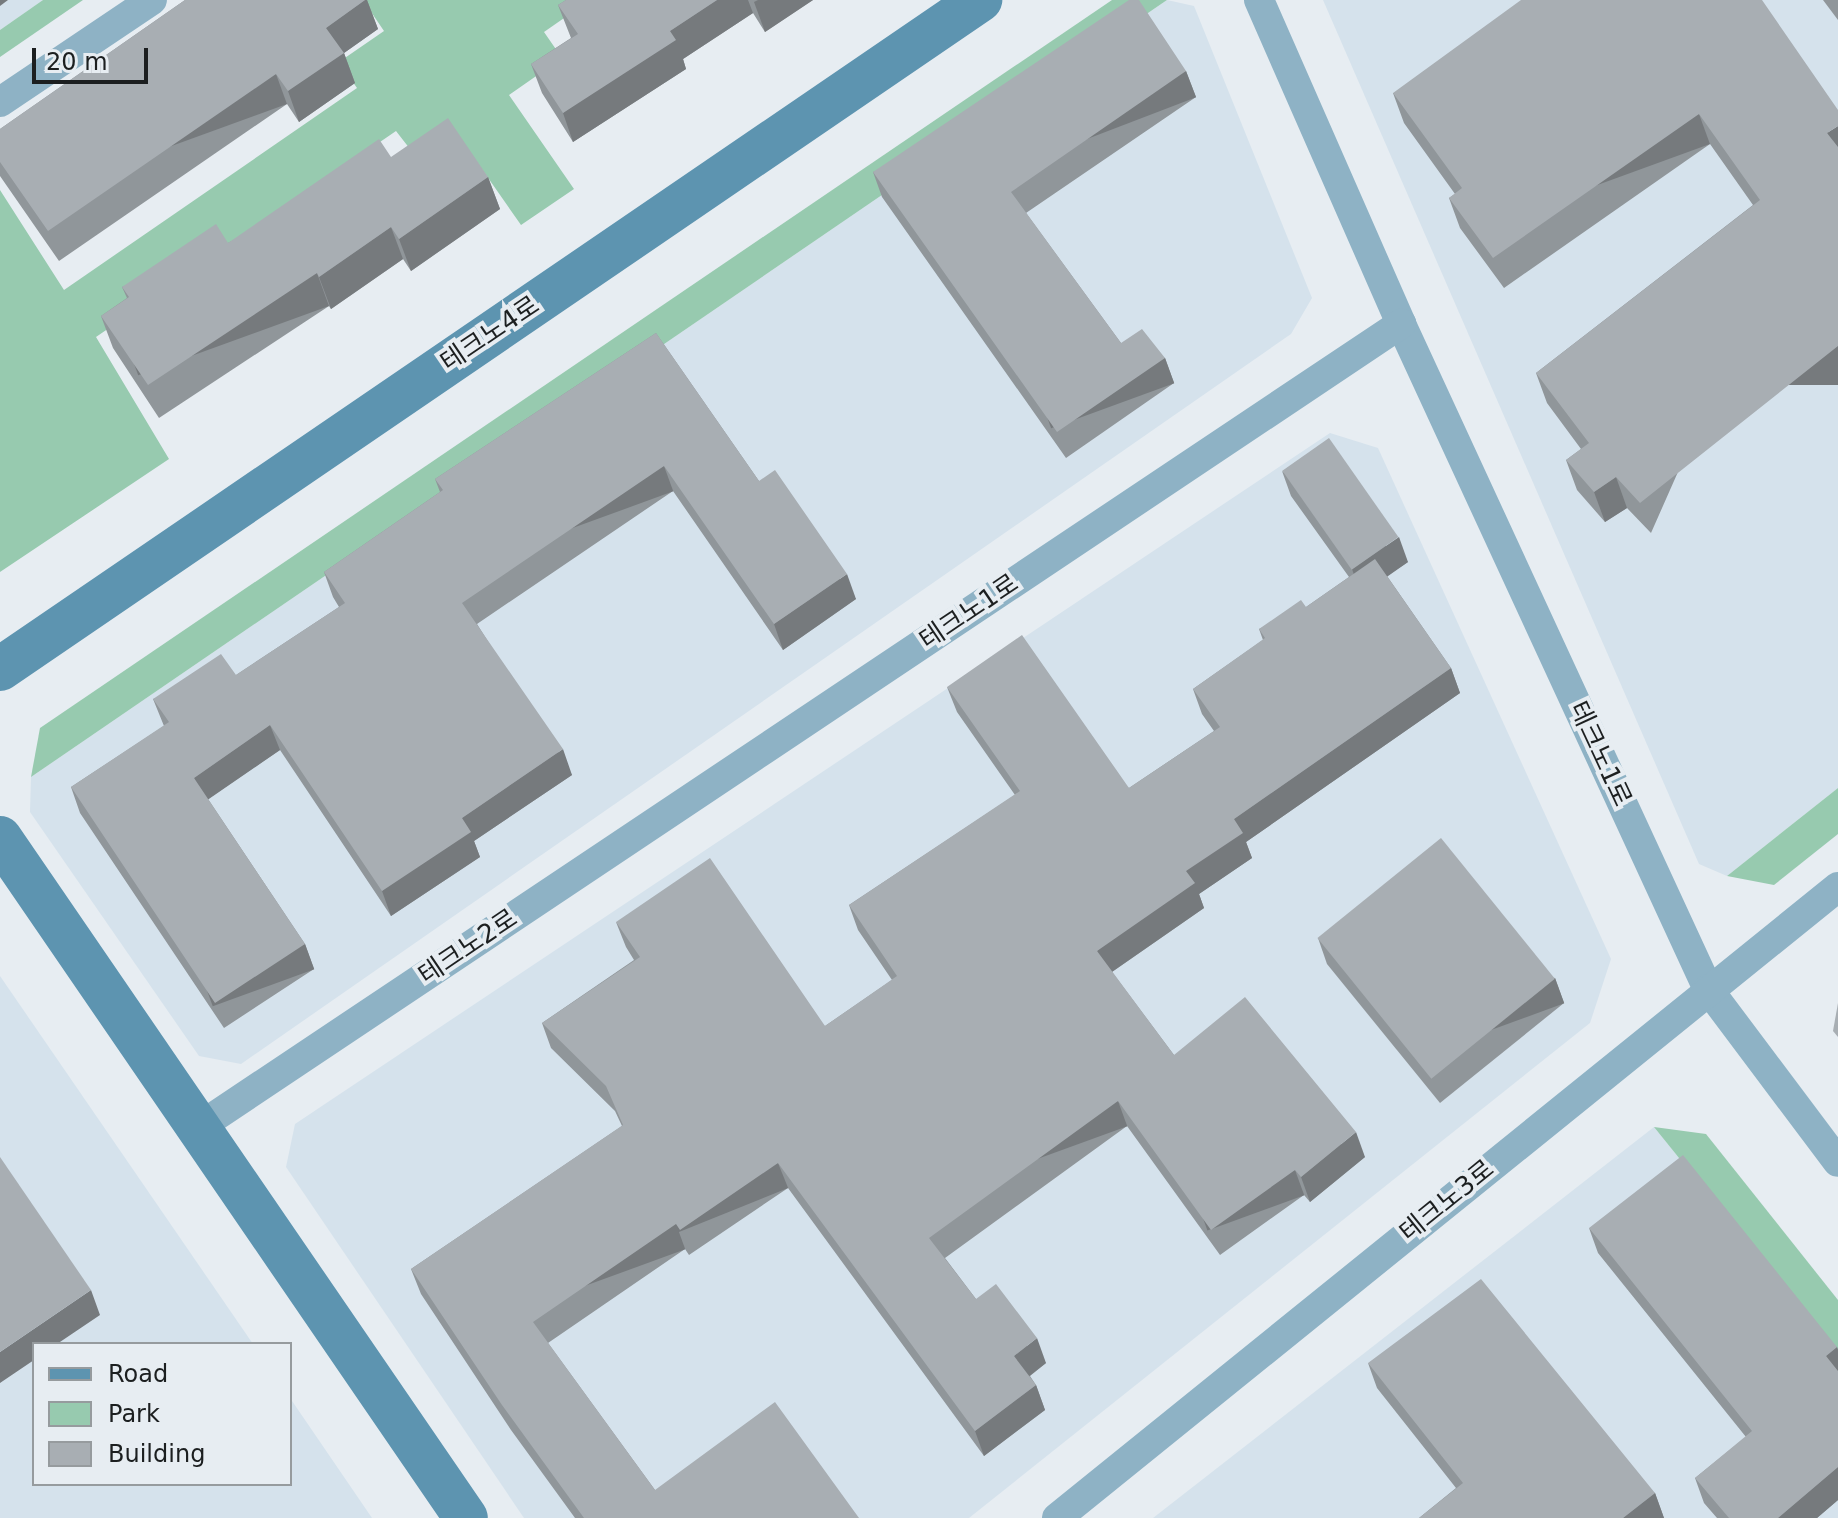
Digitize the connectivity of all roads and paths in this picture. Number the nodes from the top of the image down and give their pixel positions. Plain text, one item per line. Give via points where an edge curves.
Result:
1 (152, 0) edge
2 (980, 0) edge
3 (1259, 0) edge
4 (0, 102) edge
5 (1401, 324) junction
6 (0, 669) edge
7 (737, 767) joint
8 (0, 838) edge
9 (1838, 887) edge
10 (1708, 989) junction
11 (199, 1127) junction
12 (1838, 1162) edge
13 (466, 1518) edge
14 (1057, 1518) edge

1 - 4 street
2 - 6 main road, 테크노4로
3 - 5 street, 테크노1로
5 - 7 street, 테크노1로
5 - 10 street, 테크노1로
7 - 11 street, 테크노2로
8 - 11 main road
9 - 10 street, 테크노3로
10 - 12 street, 테크노1로
10 - 14 street, 테크노3로
11 - 13 main road

